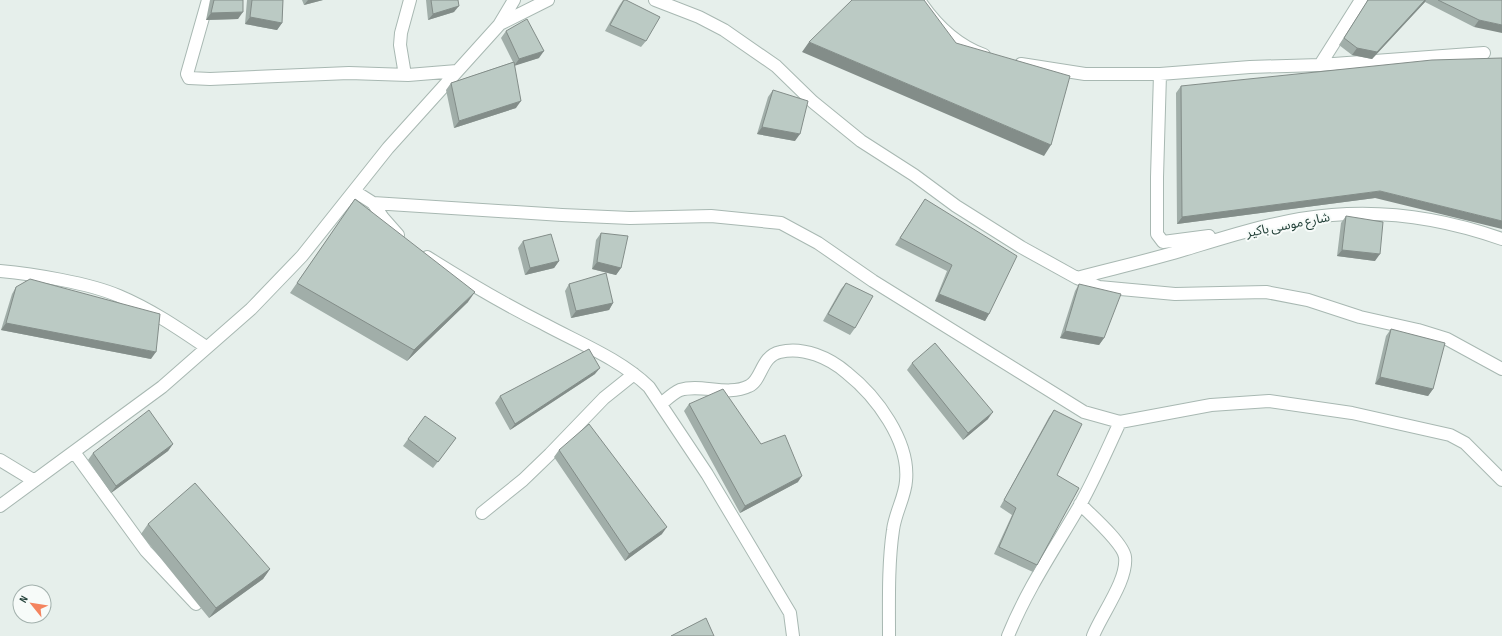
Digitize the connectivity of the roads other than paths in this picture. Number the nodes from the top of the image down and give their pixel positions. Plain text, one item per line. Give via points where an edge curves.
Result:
1 (208, 0) edge
2 (410, 0) edge
3 (514, 0) edge
4 (548, 0) edge
5 (655, 0) edge
6 (919, 0) edge
7 (1361, 0) edge
8 (499, 25) junction
9 (1484, 53) dead end
10 (994, 58) edge
11 (1007, 62) edge
12 (1320, 65) junction
13 (457, 71) junction
14 (1160, 74) junction
15 (405, 75) junction
16 (354, 191) junction
17 (373, 203) junction
18 (1224, 237) junction
19 (1502, 239) edge
20 (405, 241) edge
21 (415, 249) edge
22 (0, 271) edge
23 (1077, 278) junction
24 (206, 347) junction
25 (1502, 369) edge
26 (634, 374) junction
27 (661, 404) junction
28 (1120, 422) junction
29 (74, 452) junction
30 (0, 460) edge
31 (33, 480) junction
32 (1502, 480) edge
33 (3, 501) edge
34 (1080, 504) junction
35 (482, 513) dead end
36 (196, 604) dead end
37 (793, 636) edge
38 (889, 636) edge
39 (1008, 636) edge
40 (1093, 636) edge

1 - 15 street via 187,74 189,78 349,73
2 - 15 street via 400,33
3 - 8 street
4 - 8 street
5 - 23 street via 724,30 776,66 813,102 861,140 956,206
6 - 10 street via 941,29 982,54
7 - 12 street
8 - 13 street
9 - 12 street
11 - 14 street via 1085,74
12 - 14 street
13 - 15 street
13 - 16 street via 388,148
14 - 18 street via 1156,177 1157,234 1163,242 1206,236
16 - 17 street
16 - 24 street via 281,279 251,309
17 - 20 street via 382,218
17 - 28 street via 562,216 711,216 781,223 818,243 873,281 1084,412
18 - 19 street, شارع موسى باكير via 1266,225 1333,215 1400,215 1445,221
18 - 23 street, شارع موسى باكير via 1178,252
21 - 26 street
22 - 24 street via 90,287 118,295 165,320
23 - 25 street via 1099,287 1175,294 1266,292 1308,300 1360,317 1447,339
24 - 29 street via 162,387
26 - 27 street via 649,387
26 - 35 street via 604,398 528,475
27 - 37 street via 707,474 790,613
27 - 38 street via 680,390 740,390 751,385 765,361 779,352 796,350 816,355 842,368 876,400 899,442 906,480 893,530
28 - 32 street via 1240,402 1269,401 1345,412 1450,436 1465,443
28 - 34 street
29 - 31 street
29 - 36 street via 146,551
30 - 31 street
31 - 33 street
34 - 39 street via 1036,578
34 - 40 street via 1115,540 1125,556 1115,594

